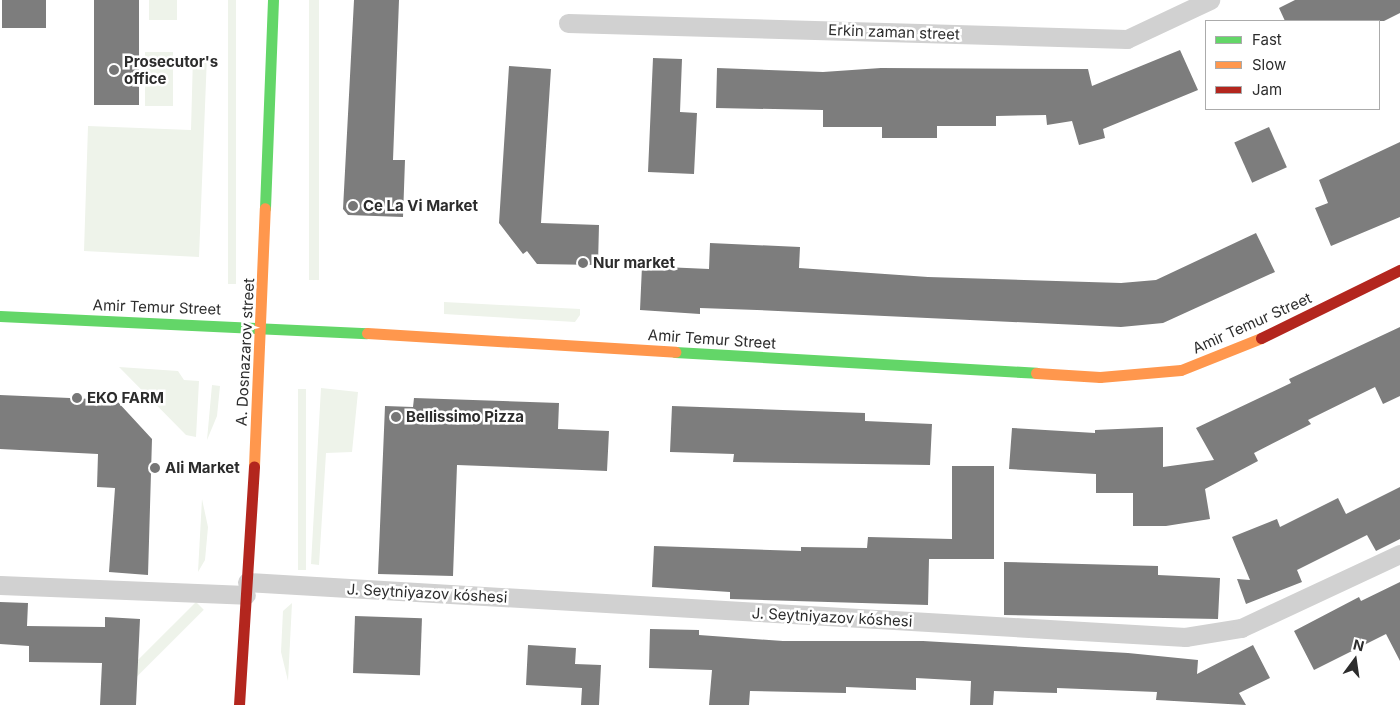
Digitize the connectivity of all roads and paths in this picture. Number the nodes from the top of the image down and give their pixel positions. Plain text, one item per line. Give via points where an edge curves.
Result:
1 (272, 0) edge
2 (1210, 0) edge
3 (568, 22) dead end
4 (1400, 270) edge
5 (0, 316) edge
6 (262, 327) junction
7 (1400, 554) edge
8 (0, 585) edge
9 (246, 588) junction
10 (240, 705) edge

1 - 6 street, A. Dosnazarov street
2 - 3 street, Erkin zaman street via 1127,39
4 - 6 street, Amir Temur Street via 1242,347 1181,370 1100,377
5 - 6 street, Amir Temur Street
6 - 9 street, A. Dosnazarov street
7 - 9 street, J. Seytniyazov kóshesi via 1241,628 1185,637
8 - 9 street, J. Seytniyazov kóshesi
9 - 10 street, A. Dosnazarov street

